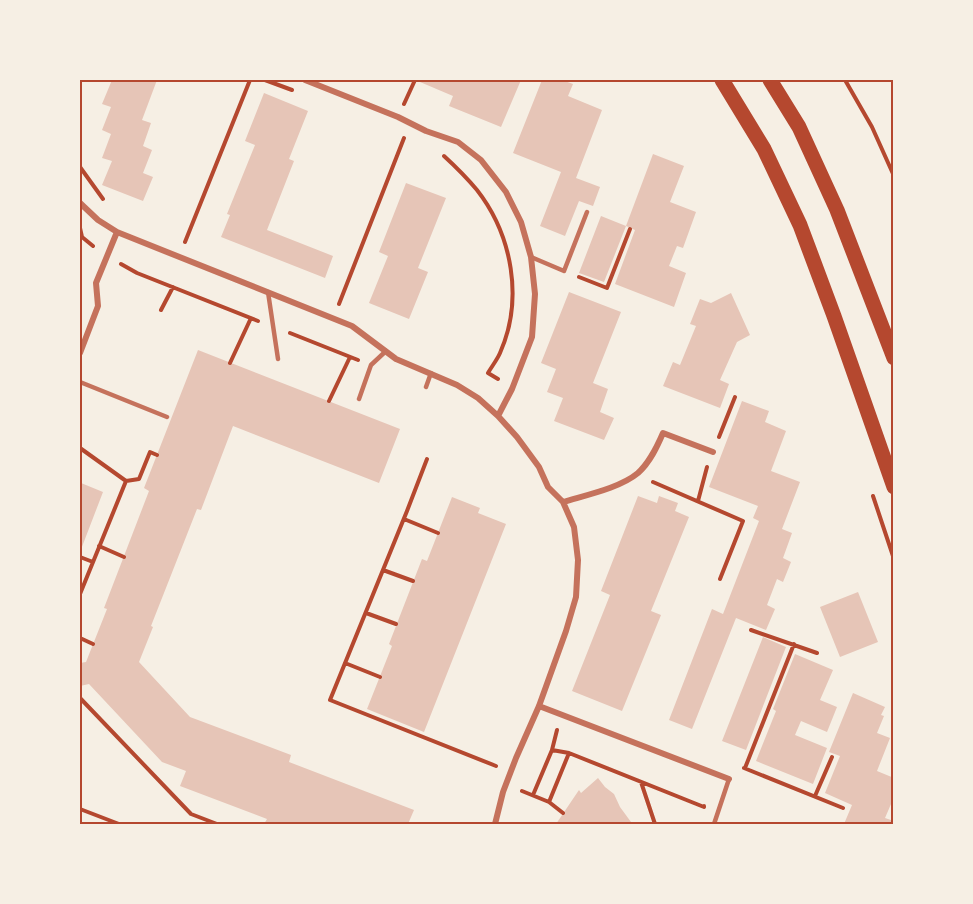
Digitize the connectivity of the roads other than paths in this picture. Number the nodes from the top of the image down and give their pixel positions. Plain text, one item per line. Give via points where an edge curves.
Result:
1 (305, 80) edge
2 (722, 80) edge
3 (770, 80) edge
4 (80, 203) edge
5 (587, 212) dead end
6 (117, 232) junction
7 (531, 257) junction
8 (268, 292) junction
9 (386, 351) junction
10 (80, 353) edge
11 (894, 358) edge
12 (278, 359) dead end
13 (431, 373) junction
14 (80, 382) edge
15 (426, 387) dead end
16 (359, 399) dead end
17 (498, 416) junction
18 (167, 417) dead end
19 (713, 452) dead end
20 (894, 487) edge
21 (563, 502) junction
22 (539, 706) junction
23 (729, 780) joint
24 (495, 825) edge
25 (714, 825) edge

1 - 7 street via 458,142 481,160 506,192 521,222
2 - 20 main road via 764,149 800,225
3 - 11 main road via 799,127 837,210
4 - 6 street
5 - 7 lane via 564,271
6 - 8 street
6 - 10 street via 96,283 98,306
7 - 17 street via 535,294 532,338
8 - 9 street via 352,326
8 - 12 lane
9 - 13 street
9 - 16 lane via 371,365
13 - 15 lane
13 - 17 street via 478,398
14 - 18 lane
17 - 21 street
19 - 21 street via 663,433 654,453 636,475
21 - 22 street via 574,527 578,560 576,597
22 - 23 street
22 - 24 street via 510,772
23 - 25 lane

